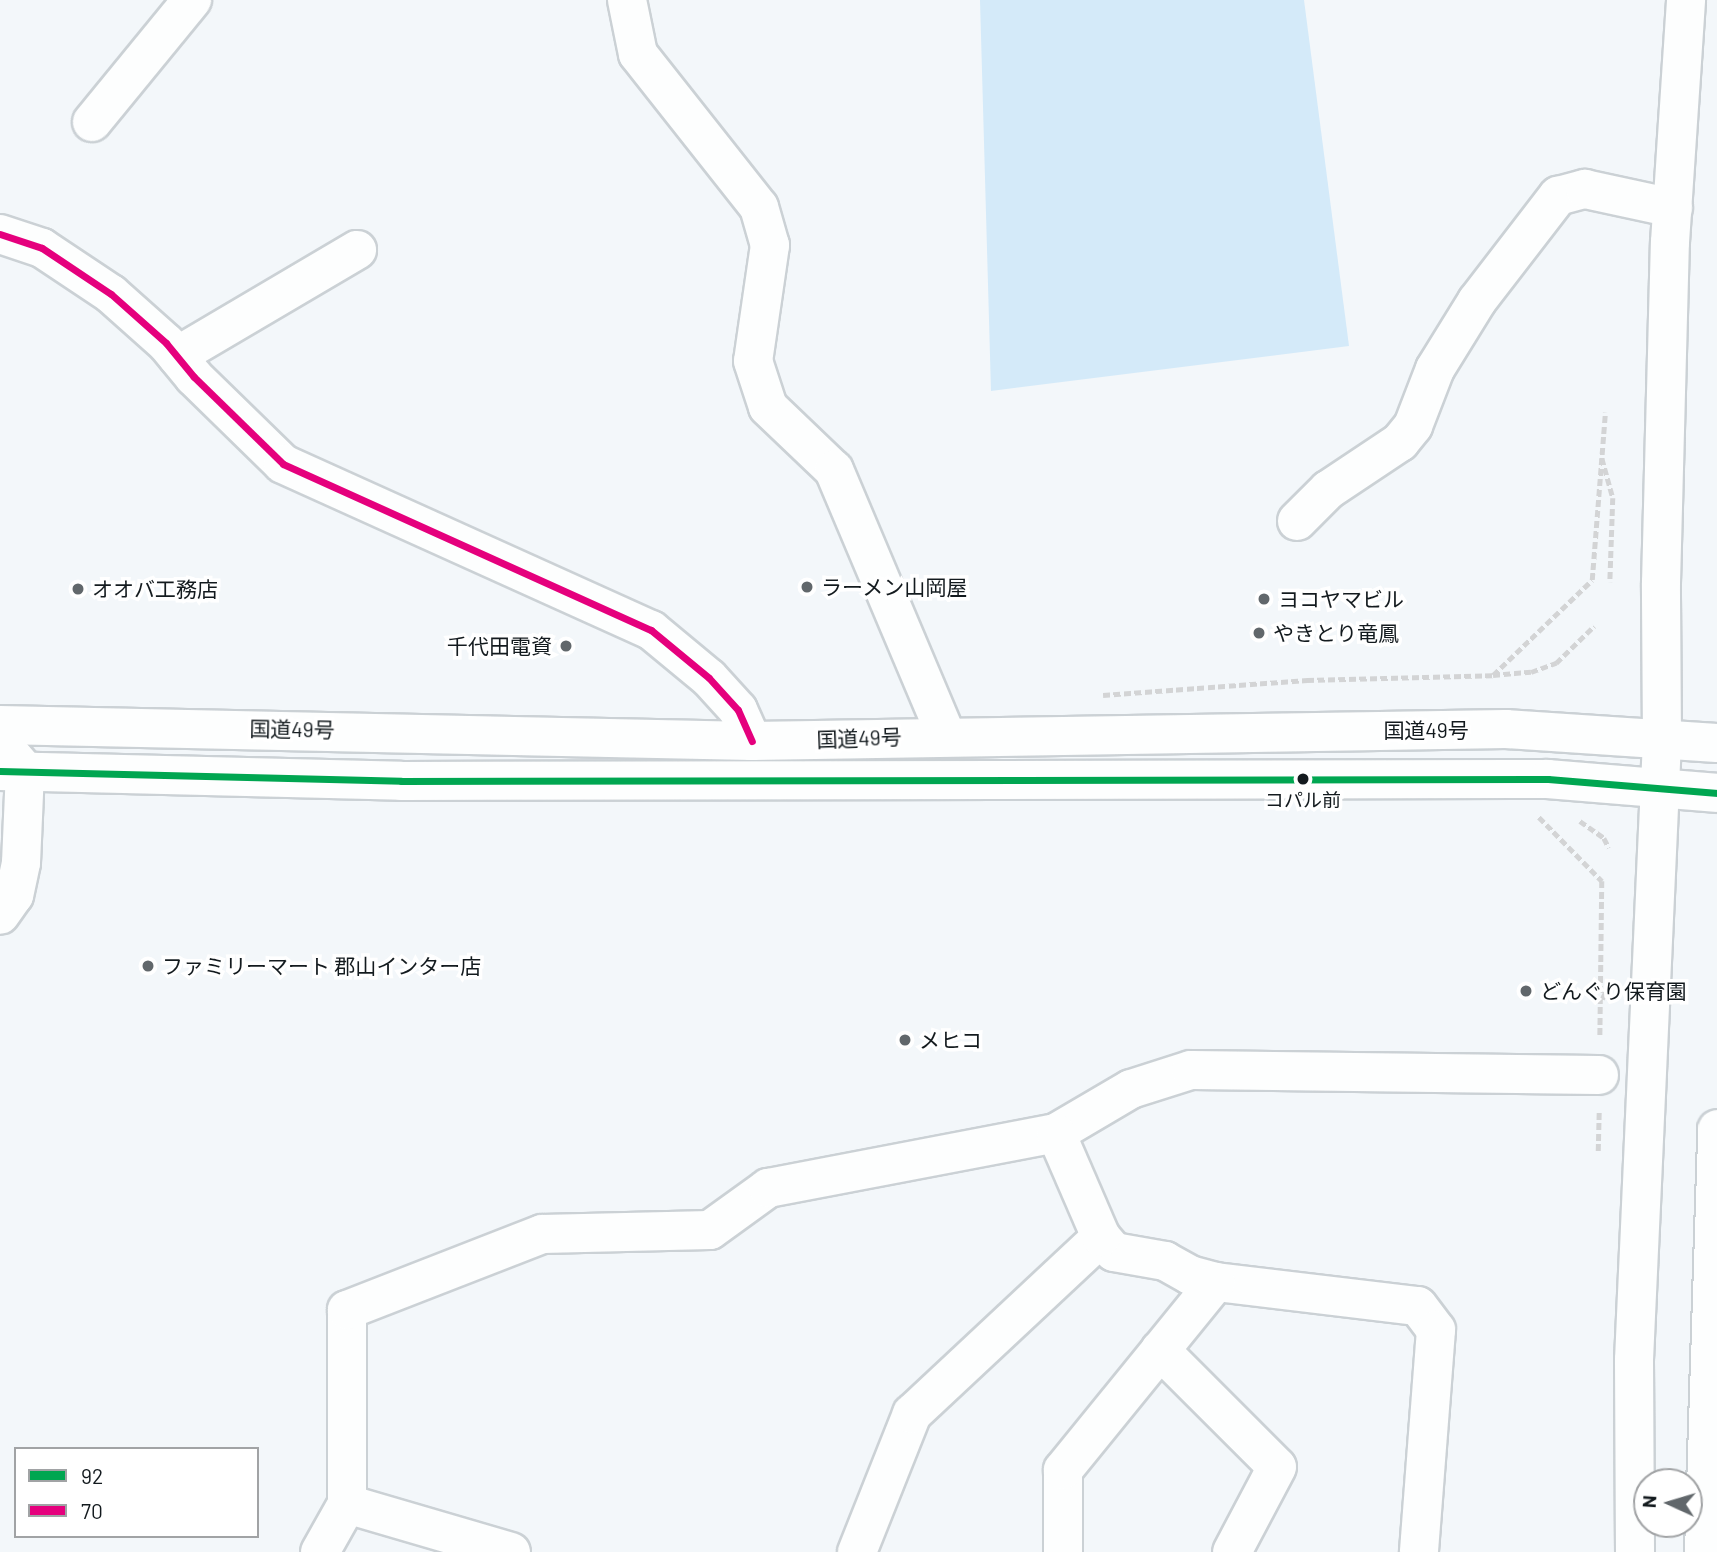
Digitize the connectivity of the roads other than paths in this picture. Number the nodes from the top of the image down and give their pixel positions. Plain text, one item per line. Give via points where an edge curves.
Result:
1 (192, 0) edge
2 (627, 0) edge
3 (1686, 0) edge
4 (92, 122) dead end
5 (1673, 208) junction
6 (0, 234) edge
7 (357, 250) dead end
8 (177, 356) junction
9 (1297, 521) dead end
10 (0, 724) edge
11 (946, 736) junction
12 (1662, 740) junction
13 (752, 741) junction
14 (0, 742) edge
15 (1717, 743) edge
16 (13, 771) edge
17 (1660, 790) junction
18 (1717, 793) edge
19 (0, 915) edge
20 (1599, 1075) road end
21 (1717, 1129) edge
22 (1056, 1133) junction
23 (1101, 1237) junction
24 (1216, 1282) junction
25 (1160, 1350) junction
26 (347, 1504) junction
27 (320, 1552) edge
28 (511, 1552) edge
29 (857, 1552) edge
30 (1063, 1552) edge
31 (1231, 1552) edge
32 (1419, 1552) edge
33 (1635, 1552) edge
34 (1704, 1552) edge

1 - 4 main road
2 - 11 main road via 638,54 759,207 770,245 752,361 768,407 834,470
3 - 5 main road
5 - 9 main road via 1584,189 1558,195 1477,301 1435,369 1413,426 1400,442 1328,490
5 - 12 main road via 1661,583
6 - 8 main road via 42,248 86,275
7 - 8 main road
8 - 13 main road via 283,464 651,630 709,678 738,710
10 - 13 main road, 国道49号
11 - 12 main road, 国道49号 via 1506,729
11 - 13 main road, 国道49号
12 - 15 main road, 国道49号
12 - 17 main road
14 - 16 main road
16 - 17 main road, 国道49号 via 401,781 1548,779
16 - 19 main road via 21,863 14,895
17 - 18 main road, 国道49号
17 - 33 main road via 1634,1360
20 - 22 main road via 1191,1070 1131,1088
21 - 34 main road
22 - 23 main road
22 - 26 main road via 768,1188 709,1230 542,1234 347,1310
23 - 24 main road via 1114,1252 1165,1261
23 - 29 main road via 912,1414
24 - 25 main road
24 - 32 main road via 1418,1306 1436,1330
25 - 30 main road via 1063,1470
25 - 31 main road via 1278,1467
26 - 27 main road
26 - 28 main road

